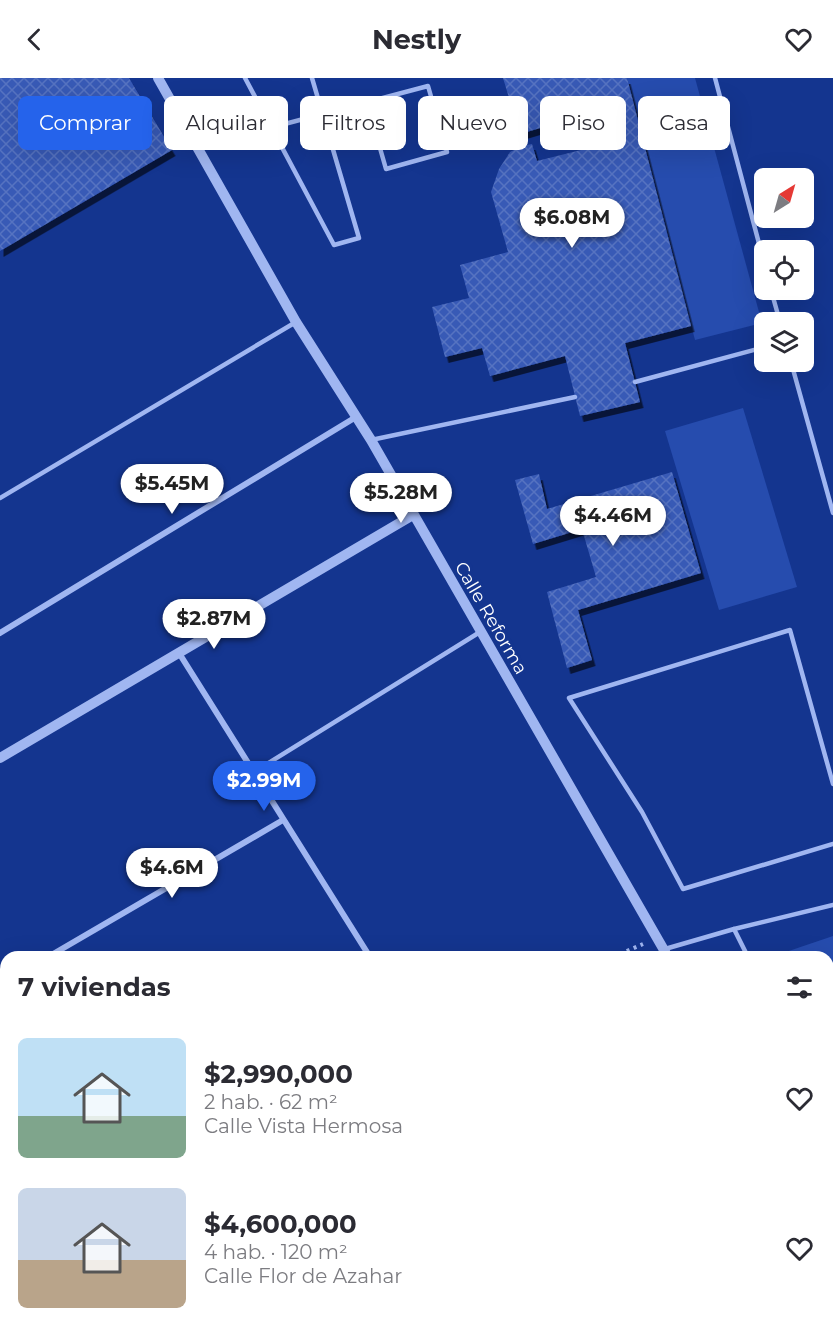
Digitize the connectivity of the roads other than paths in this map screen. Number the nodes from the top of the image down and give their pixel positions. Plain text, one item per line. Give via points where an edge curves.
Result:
1 (158, 78) edge
2 (245, 78) edge
3 (312, 78) edge
4 (715, 78) edge
5 (168, 96) edge
6 (255, 96) edge
7 (318, 96) edge
8 (367, 103) joint
9 (200, 150) edge
10 (283, 150) edge
11 (333, 150) edge
12 (758, 240) edge
13 (296, 322) junction
14 (754, 350) edge
15 (794, 372) edge
16 (634, 382) dead end
17 (575, 397) dead end
18 (356, 417) junction
19 (371, 440) junction
20 (0, 498) edge
21 (833, 513) edge
22 (413, 515) junction
23 (480, 632) junction
24 (0, 633) edge
25 (179, 653) junction
26 (0, 758) edge
27 (254, 772) junction
28 (833, 784) edge
29 (283, 820) junction
30 (833, 844) edge
31 (833, 905) edge
32 (734, 928) junction
33 (58, 951) edge
34 (366, 951) edge
35 (665, 951) edge
36 (671, 951) edge
37 (745, 951) edge

1 - 5 street, Calle Reforma
2 - 6 lane
3 - 7 lane
4 - 12 lane
8 - 8 lane via 386,169 447,152 428,86
9 - 13 street, Calle Reforma
10 - 11 lane via 334,246 359,238
13 - 18 street, Calle Reforma
13 - 20 lane
14 - 16 lane
15 - 21 lane
17 - 19 lane
18 - 19 street, Calle Reforma
18 - 24 street
19 - 22 street, Calle Reforma
22 - 23 street, Calle Reforma
22 - 25 street
23 - 27 lane
23 - 35 street, Calle Reforma
25 - 26 street
25 - 27 street
27 - 29 street
28 - 30 lane via 790,630 569,698 642,812 683,889
29 - 33 street
29 - 34 street
31 - 32 lane
32 - 36 lane
32 - 37 lane

